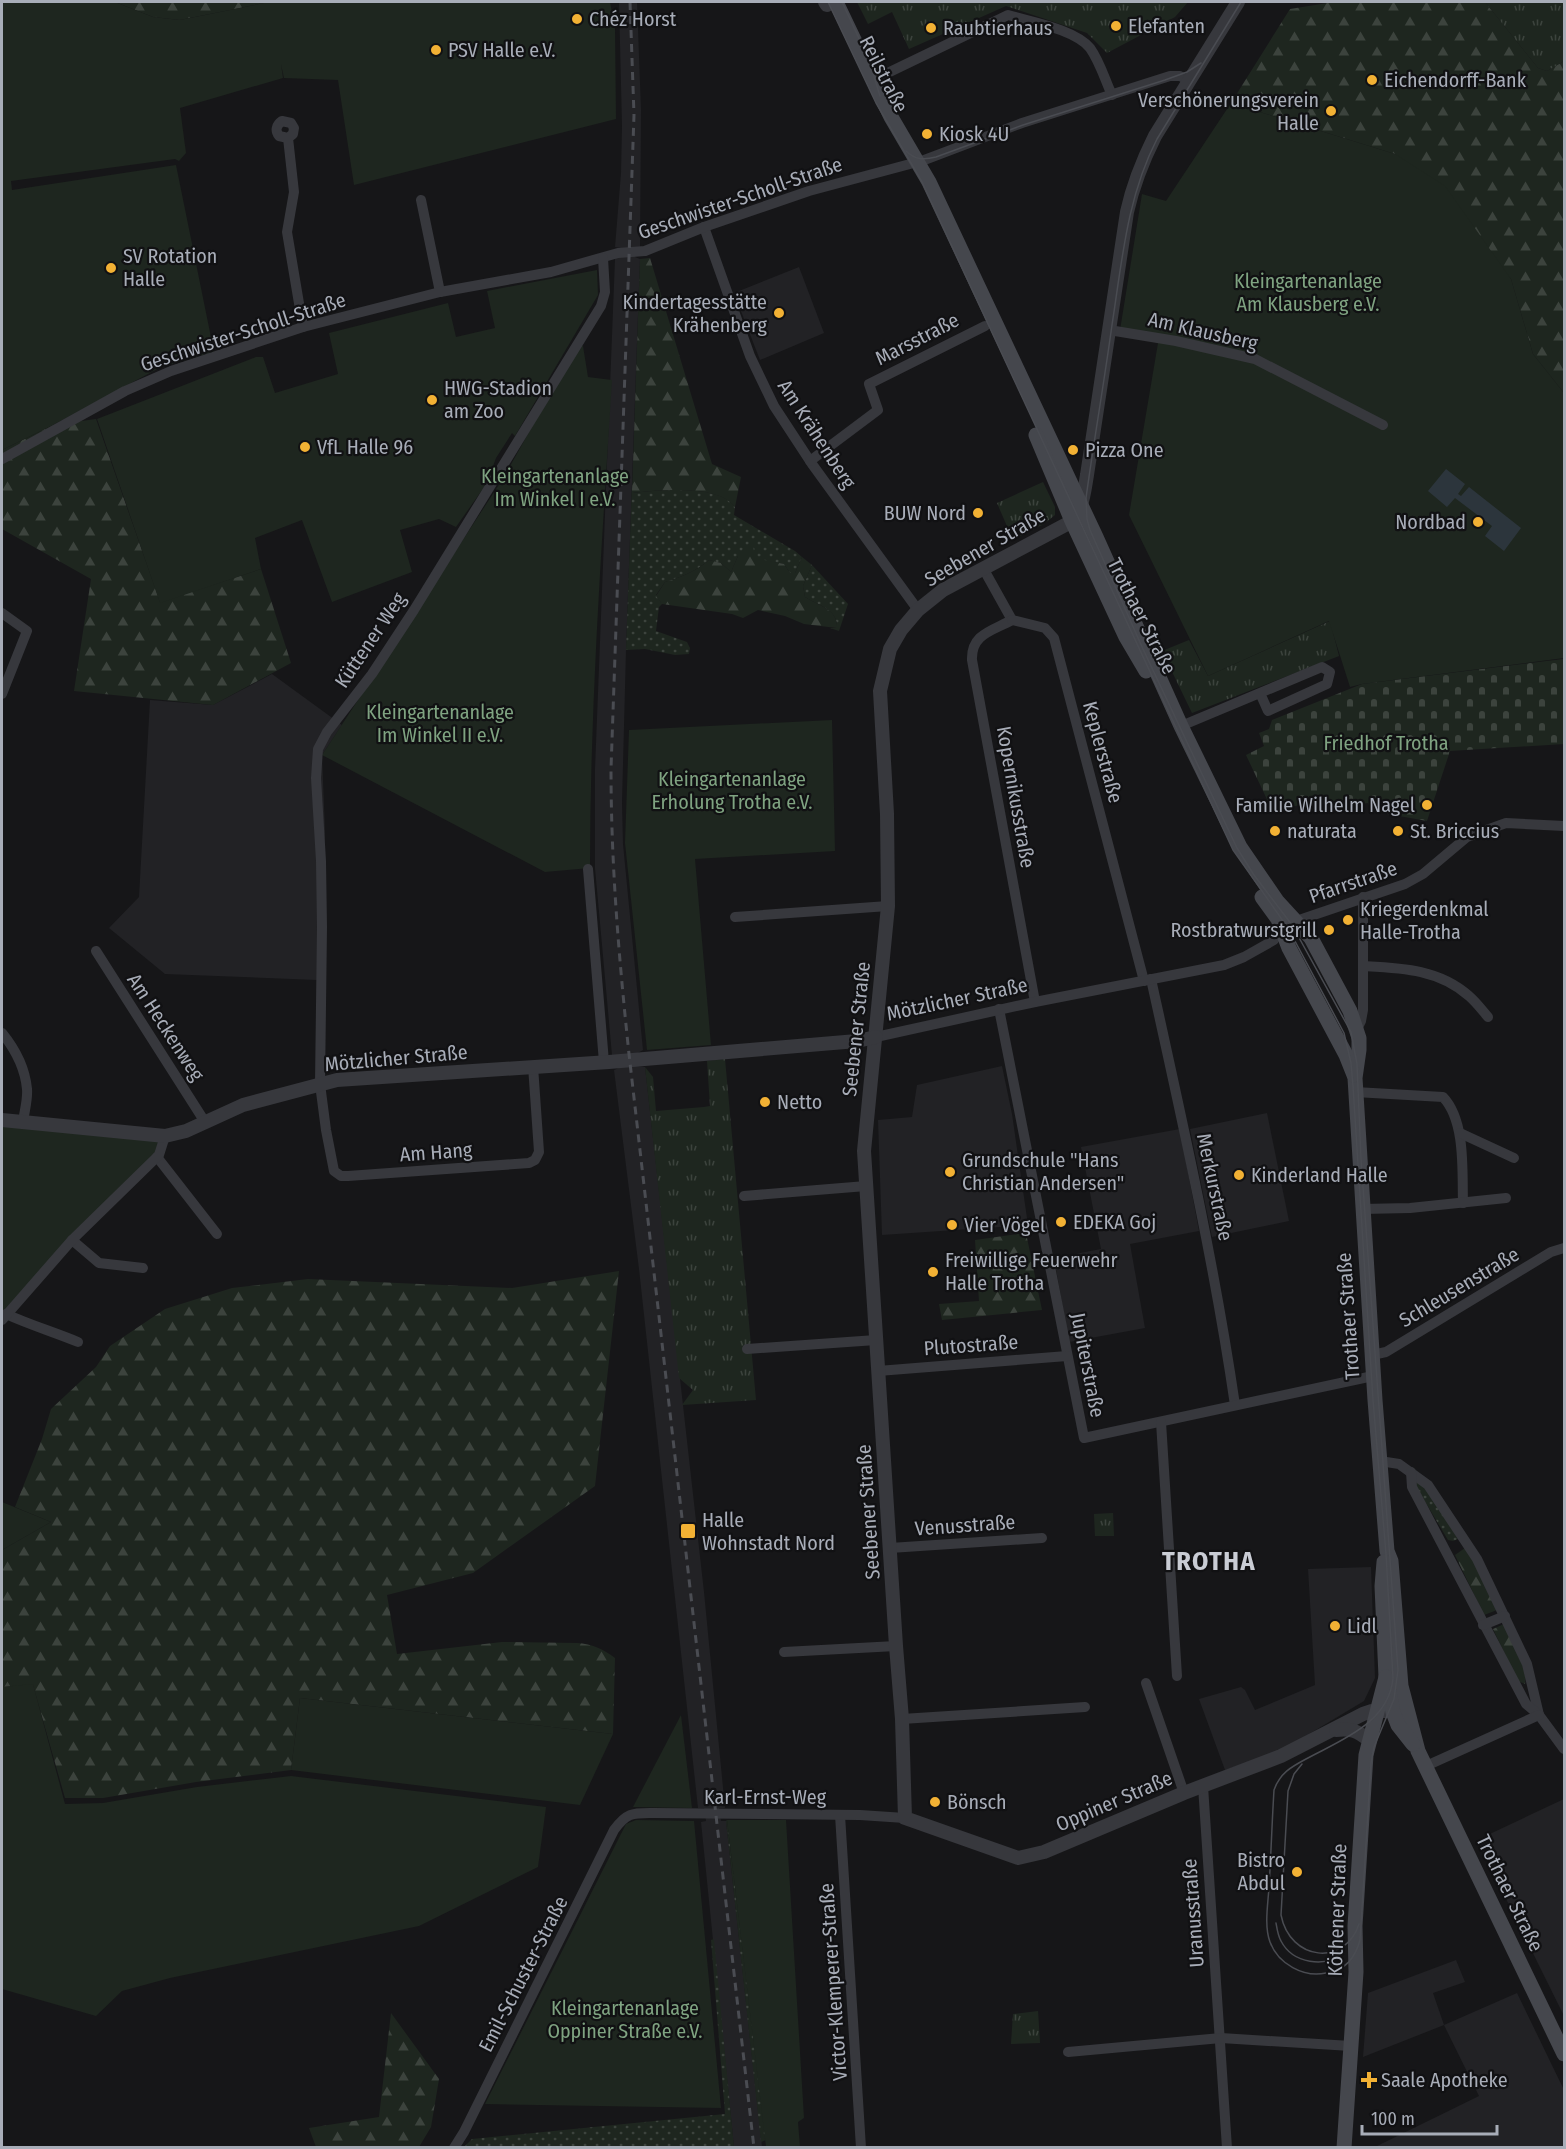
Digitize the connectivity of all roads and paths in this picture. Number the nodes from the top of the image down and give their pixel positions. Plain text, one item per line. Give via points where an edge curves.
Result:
1 (831, 2) edge
2 (1238, 2) edge
3 (873, 80) junction
4 (1189, 81) junction
5 (1112, 95) junction
6 (288, 138) dead end
7 (914, 163) junction
8 (421, 200) dead end
9 (704, 227) junction
10 (603, 258) junction
11 (441, 292) junction
12 (985, 326) junction
13 (303, 327) junction
14 (1109, 330) junction
15 (1383, 425) dead end
16 (1090, 457) junction
17 (2, 459) edge
18 (810, 461) junction
19 (1060, 463) junction
20 (1080, 505) junction
21 (1072, 520) junction
22 (983, 568) junction
23 (918, 610) junction
24 (2, 613) edge
25 (1012, 620) junction
26 (1260, 693) junction
27 (2, 694) edge
28 (1181, 726) junction
29 (1564, 826) edge
30 (588, 869) dead end
31 (1363, 897) junction
32 (888, 906) junction
33 (735, 917) dead end
34 (1298, 922) junction
35 (1278, 936) junction
36 (96, 951) dead end
37 (1364, 966) junction
38 (1147, 980) junction
39 (1035, 1002) junction
40 (999, 1009) junction
41 (1488, 1017) dead end
42 (1357, 1029) junction
43 (2, 1033) edge
44 (876, 1037) junction
45 (604, 1062) junction
46 (533, 1066) junction
47 (320, 1084) junction
48 (1355, 1085) junction
49 (2, 1120) edge
50 (205, 1122) junction
51 (23, 1123) junction
52 (1460, 1133) junction
53 (165, 1136) junction
54 (157, 1157) junction
55 (1514, 1158) dead end
56 (866, 1186) junction
57 (744, 1196) dead end
58 (1506, 1198) dead end
59 (1463, 1203) junction
60 (1362, 1209) junction
61 (217, 1234) dead end
62 (72, 1240) junction
63 (1564, 1248) edge
64 (143, 1268) dead end
65 (4, 1317) edge
66 (876, 1340) junction
67 (78, 1342) dead end
68 (747, 1349) dead end
69 (1372, 1355) junction
70 (1067, 1356) junction
71 (878, 1371) junction
72 (1373, 1376) junction
73 (1235, 1404) junction
74 (1161, 1422) junction
75 (1380, 1461) junction
76 (1410, 1472) junction
77 (1042, 1538) dead end
78 (1467, 1543) junction
79 (890, 1548) junction
80 (1387, 1551) junction
81 (1448, 1553) junction
82 (1505, 1616) junction
83 (1484, 1625) junction
84 (896, 1646) junction
85 (784, 1652) dead end
86 (1177, 1676) dead end
87 (1386, 1677) joint
88 (1146, 1683) dead end
89 (1533, 1686) junction
90 (1520, 1692) junction
91 (1085, 1707) dead end
92 (1386, 1711) junction
93 (1539, 1715) junction
94 (902, 1719) junction
95 (1411, 1726) junction
96 (1334, 1730) junction
97 (1370, 1740) junction
98 (1564, 1749) edge
99 (1418, 1751) junction
100 (1426, 1766) junction
101 (1203, 1786) junction
102 (1184, 1793) junction
103 (840, 1815) junction
104 (625, 1817) joint
105 (905, 1818) junction
106 (1221, 2038) junction
107 (1351, 2046) junction
108 (1068, 2052) dead end
109 (1564, 2054) edge
110 (454, 2148) edge
111 (861, 2148) edge
112 (1227, 2148) edge
113 (1344, 2148) edge

1 - 3 main road, Reilstraße
1 - 7 main road, Reilstraße via 874,104
2 - 4 street, Seebener Straße
3 - 5 street via 1008,15 1083,41 1096,58
3 - 7 main road, Reilstraße
4 - 5 street, Geschwister-Scholl-Straße via 1170,76
4 - 14 street, Seebener Straße via 1155,136 1132,189
5 - 7 street, Geschwister-Scholl-Straße
6 - 13 street via 294,192 287,232
7 - 9 street, Geschwister-Scholl-Straße via 809,191
7 - 12 main road, Trothaer Straße
7 - 19 main road, Trothaer Straße
8 - 11 street
9 - 10 street, Geschwister-Scholl-Straße via 645,251
9 - 18 street, Am Krähenberg via 750,356 774,406
10 - 11 street, Geschwister-Scholl-Straße via 551,272
10 - 47 street, Küttener Weg via 605,292 601,306 414,610 318,749
11 - 13 street, Geschwister-Scholl-Straße
12 - 18 street, Marsstraße via 869,384 878,410
12 - 21 main road, Trothaer Straße
13 - 17 street, Geschwister-Scholl-Straße via 171,371 125,391
14 - 15 street, Am Klausberg via 1255,359
14 - 16 street, Seebener Straße
16 - 19 street via 1086,464 1076,468
16 - 20 street, Seebener Straße
18 - 23 street, Am Krähenberg
19 - 20 main road, Trothaer Straße
20 - 21 street, Seebener Straße
20 - 28 main road, Trothaer Straße
21 - 22 street, Seebener Straße
21 - 35 main road, Trothaer Straße via 1231,851 1278,919
22 - 23 street, Seebener Straße via 943,590
22 - 25 street
23 - 32 street, Seebener Straße via 890,649 880,691
24 - 27 street via 27,631
25 - 38 street, Keplerstraße via 1045,628 1054,638
25 - 39 street, Kopernikusstraße via 978,638 972,660
26 - 26 street via 1322,667 1330,672 1327,684 1268,711
26 - 28 street
28 - 34 main road, Trothaer Straße via 1240,847 1277,902
29 - 31 street, Pfarrstraße via 1506,823 1467,837 1405,884
30 - 45 street
31 - 34 street, Pfarrstraße
31 - 37 street, Trothaer Straße
32 - 33 street
32 - 44 street, Seebener Straße
34 - 35 street, Pfarrstraße
34 - 42 main road, Trothaer Straße via 1311,938
35 - 38 street, Mötzlicher Straße via 1224,965
35 - 48 main road, Trothaer Straße via 1346,1055
36 - 50 street, Am Heckenweg
37 - 41 street via 1419,970 1439,976 1469,995
37 - 42 street, Trothaer Straße via 1363,1010
38 - 39 street, Mötzlicher Straße
38 - 73 street, Merkurstraße via 1207,1235
39 - 40 street, Mötzlicher Straße
40 - 44 street, Mötzlicher Straße
40 - 70 street, Jupiterstraße
42 - 48 main road, Trothaer Straße
43 - 51 street via 13,1046 27,1090
44 - 45 street, Mötzlicher Straße
44 - 56 street, Seebener Straße via 865,1124
45 - 46 street, Mötzlicher Straße
46 - 47 street, Mötzlicher Straße
46 - 47 street, Am Hang via 537,1157 530,1163 497,1166 341,1176 332,1165
47 - 50 street, Mötzlicher Straße via 243,1105
48 - 52 street via 1443,1097
48 - 60 main road, Trothaer Straße
49 - 51 street
50 - 53 street, Mötzlicher Straße
51 - 53 street
52 - 55 street
52 - 59 street
53 - 54 street
54 - 61 street
54 - 62 street
56 - 57 street
56 - 66 street, Seebener Straße
58 - 59 street
59 - 60 street
60 - 69 main road, Trothaer Straße
62 - 64 street via 99,1263
62 - 65 street
63 - 69 street, Schleusenstraße via 1551,1252 1386,1352
65 - 67 street
66 - 68 street
66 - 71 street, Seebener Straße
69 - 72 main road, Trothaer Straße
70 - 71 street, Plutostraße
70 - 74 street, Jupiterstraße via 1084,1438
71 - 79 street, Seebener Straße
72 - 73 street, Jupiterstraße
72 - 75 main road, Trothaer Straße
73 - 74 street, Jupiterstraße
74 - 86 street
75 - 76 street via 1399,1464
75 - 80 main road, Trothaer Straße
76 - 78 street via 1428,1485
76 - 81 street via 1412,1487
77 - 79 street, Venusstraße
78 - 81 street
78 - 82 street
79 - 84 street, Seebener Straße
80 - 87 main road, Trothaer Straße via 1382,1586
80 - 95 main road, Trothaer Straße via 1401,1686
81 - 83 street
82 - 83 street
82 - 89 street
83 - 90 street
84 - 85 street
84 - 94 street, Seebener Straße
87 - 92 main road, Köthener Straße
88 - 102 street
89 - 90 street
89 - 93 street
90 - 93 street via 1526,1704
91 - 94 street
92 - 95 street
92 - 96 street, Oppiner Straße via 1363,1714
92 - 97 main road, Köthener Straße
92 - 99 main road, Trothaer Straße
93 - 98 street
93 - 100 street
94 - 105 street, Seebener Straße
95 - 99 main road, Trothaer Straße
96 - 97 street via 1349,1728
96 - 101 street, Oppiner Straße via 1281,1756
97 - 107 main road, Köthener Straße via 1366,1755
99 - 100 main road, Trothaer Straße
100 - 109 main road, Trothaer Straße
101 - 102 street, Oppiner Straße
101 - 106 street, Uranusstraße
102 - 105 street, Oppiner Straße via 1044,1852 1018,1858
103 - 104 street, Karl-Ernst-Weg
103 - 105 street, Karl-Ernst-Weg
103 - 111 street, Victor-Klemperer-Straße
104 - 110 street, Emil-Schuster-Straße via 614,1830
106 - 107 street
106 - 108 street
106 - 112 street, Uranusstraße
107 - 113 main road, Köthener Straße

